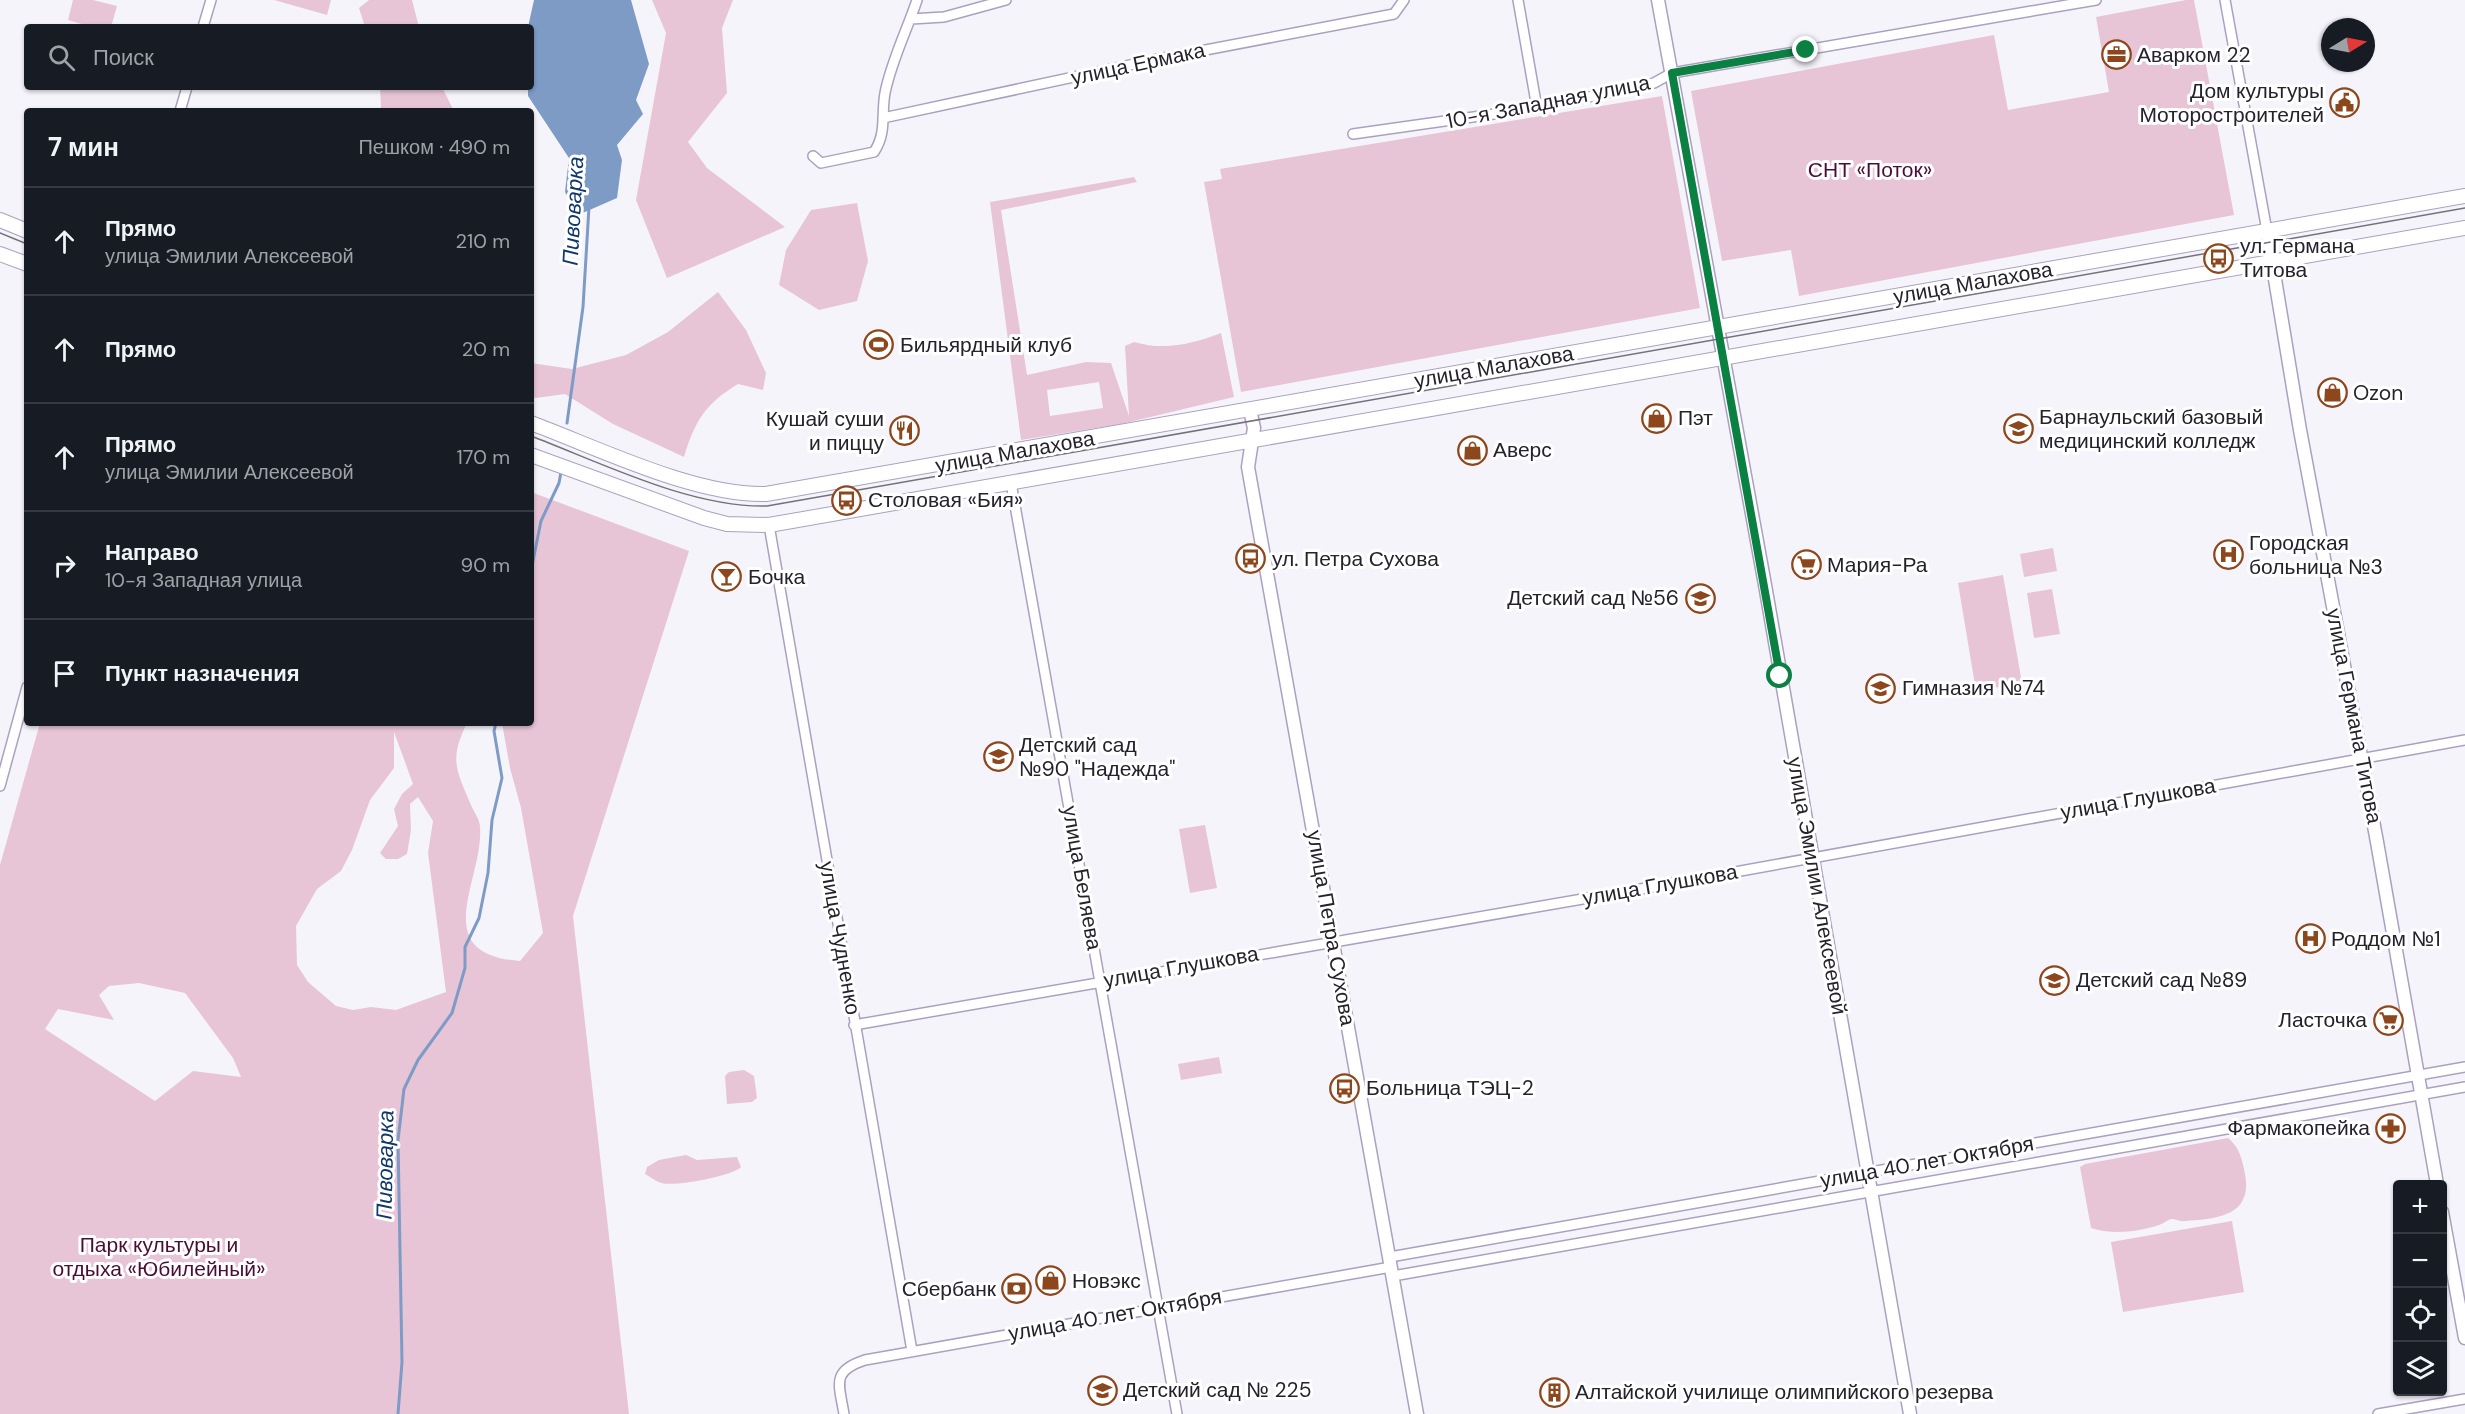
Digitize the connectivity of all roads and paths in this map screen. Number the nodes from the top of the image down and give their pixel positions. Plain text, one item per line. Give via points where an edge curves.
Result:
1 (211, 0) edge
2 (917, 0) edge
3 (1006, 0) edge
4 (1404, 0) edge
5 (1518, 0) edge
6 (1658, 0) edge
7 (2096, 0) edge
8 (2225, 0) edge
9 (911, 19) junction
10 (204, 24) edge
11 (1672, 73) junction
12 (186, 90) edge
13 (181, 108) edge
14 (1537, 108) junction
15 (883, 118) junction
16 (1353, 134) dead end
17 (813, 156) dead end
18 (2465, 196) edge
19 (0, 220) edge
20 (2465, 228) edge
21 (24, 230) edge
22 (2267, 231) junction
23 (0, 254) edge
24 (2272, 261) junction
25 (24, 263) edge
26 (1719, 328) junction
27 (1724, 358) junction
28 (1250, 410) junction
29 (534, 424) edge
30 (1252, 442) junction
31 (534, 456) edge
32 (1011, 483) junction
33 (769, 525) junction
34 (24, 698) edge
35 (2465, 740) edge
36 (2362, 759) junction
37 (0, 786) edge
38 (1812, 857) junction
39 (1334, 941) junction
40 (1100, 982) junction
41 (854, 1025) junction
42 (2465, 1067) edge
43 (2418, 1076) junction
44 (2465, 1088) edge
45 (2421, 1095) junction
46 (1868, 1173) junction
47 (2437, 1180) edge
48 (1871, 1193) junction
49 (2446, 1234) edge
50 (1391, 1266) junction
51 (1158, 1307) junction
52 (2465, 1338) edge
53 (912, 1351) junction
54 (2465, 1399) edge
55 (844, 1414) edge
56 (1178, 1414) edge
57 (1417, 1414) edge
58 (1911, 1414) edge
59 (2378, 1414) edge

1 - 10 street
2 - 9 street
3 - 9 street via 944,17
4 - 15 street, улица Ермака via 1394,14
5 - 14 street
6 - 11 street
7 - 11 street, 10-я Западная улица
8 - 22 street, улица Германа Титова
9 - 15 street via 885,92
11 - 14 street, 10-я Западная улица via 1654,83
11 - 26 street
12 - 13 street
14 - 16 street, 10-я Западная улица
15 - 17 street via 883,136 874,152 820,163
18 - 22 main road, улица Малахова
19 - 21 main road
20 - 24 main road, улица Малахова
22 - 24 street, улица Германа Титова
22 - 26 main road, улица Малахова
23 - 25 main road
24 - 27 main road, улица Малахова
24 - 36 street, улица Германа Титова
26 - 27 street, улица Эмилии Алексеевой
26 - 28 main road, улица Малахова
27 - 30 main road, улица Малахова
27 - 38 street, улица Эмилии Алексеевой
28 - 29 main road, улица Малахова via 796,490 746,495 687,480
28 - 30 street, улица Петра Сухова
30 - 32 main road, улица Малахова
30 - 39 street, улица Петра Сухова via 1248,467
31 - 33 main road, улица Малахова via 704,518 727,524
32 - 33 main road, улица Малахова
32 - 40 street, улица Беляева
33 - 41 street, улица Чудненко
34 - 37 street
35 - 36 street, улица Глушкова
36 - 38 street, улица Глушкова
36 - 43 street, улица Германа Титова
38 - 39 street, улица Глушкова
38 - 46 street, улица Эмилии Алексеевой
39 - 40 street, улица Глушкова
39 - 50 street, улица Петра Сухова
40 - 41 street, улица Глушкова
40 - 51 street, улица Беляева
41 - 53 street, улица Чудненко
42 - 43 street, улица 40 лет Октября
43 - 45 street, улица Германа Титова
43 - 46 street, улица 40 лет Октября
44 - 45 street, улица 40 лет Октября
45 - 47 street, улица Германа Титова
45 - 48 street, улица 40 лет Октября
46 - 48 street, улица Эмилии Алексеевой
46 - 50 street, улица 40 лет Октября
48 - 50 street, улица 40 лет Октября
48 - 58 street, улица Эмилии Алексеевой
49 - 52 street
50 - 51 street, улица 40 лет Октября
50 - 57 street, улица Петра Сухова
51 - 53 street, улица 40 лет Октября
51 - 56 street, улица Беляева
53 - 55 street, улица 40 лет Октября via 865,1360 842,1371 838,1381
54 - 59 street

